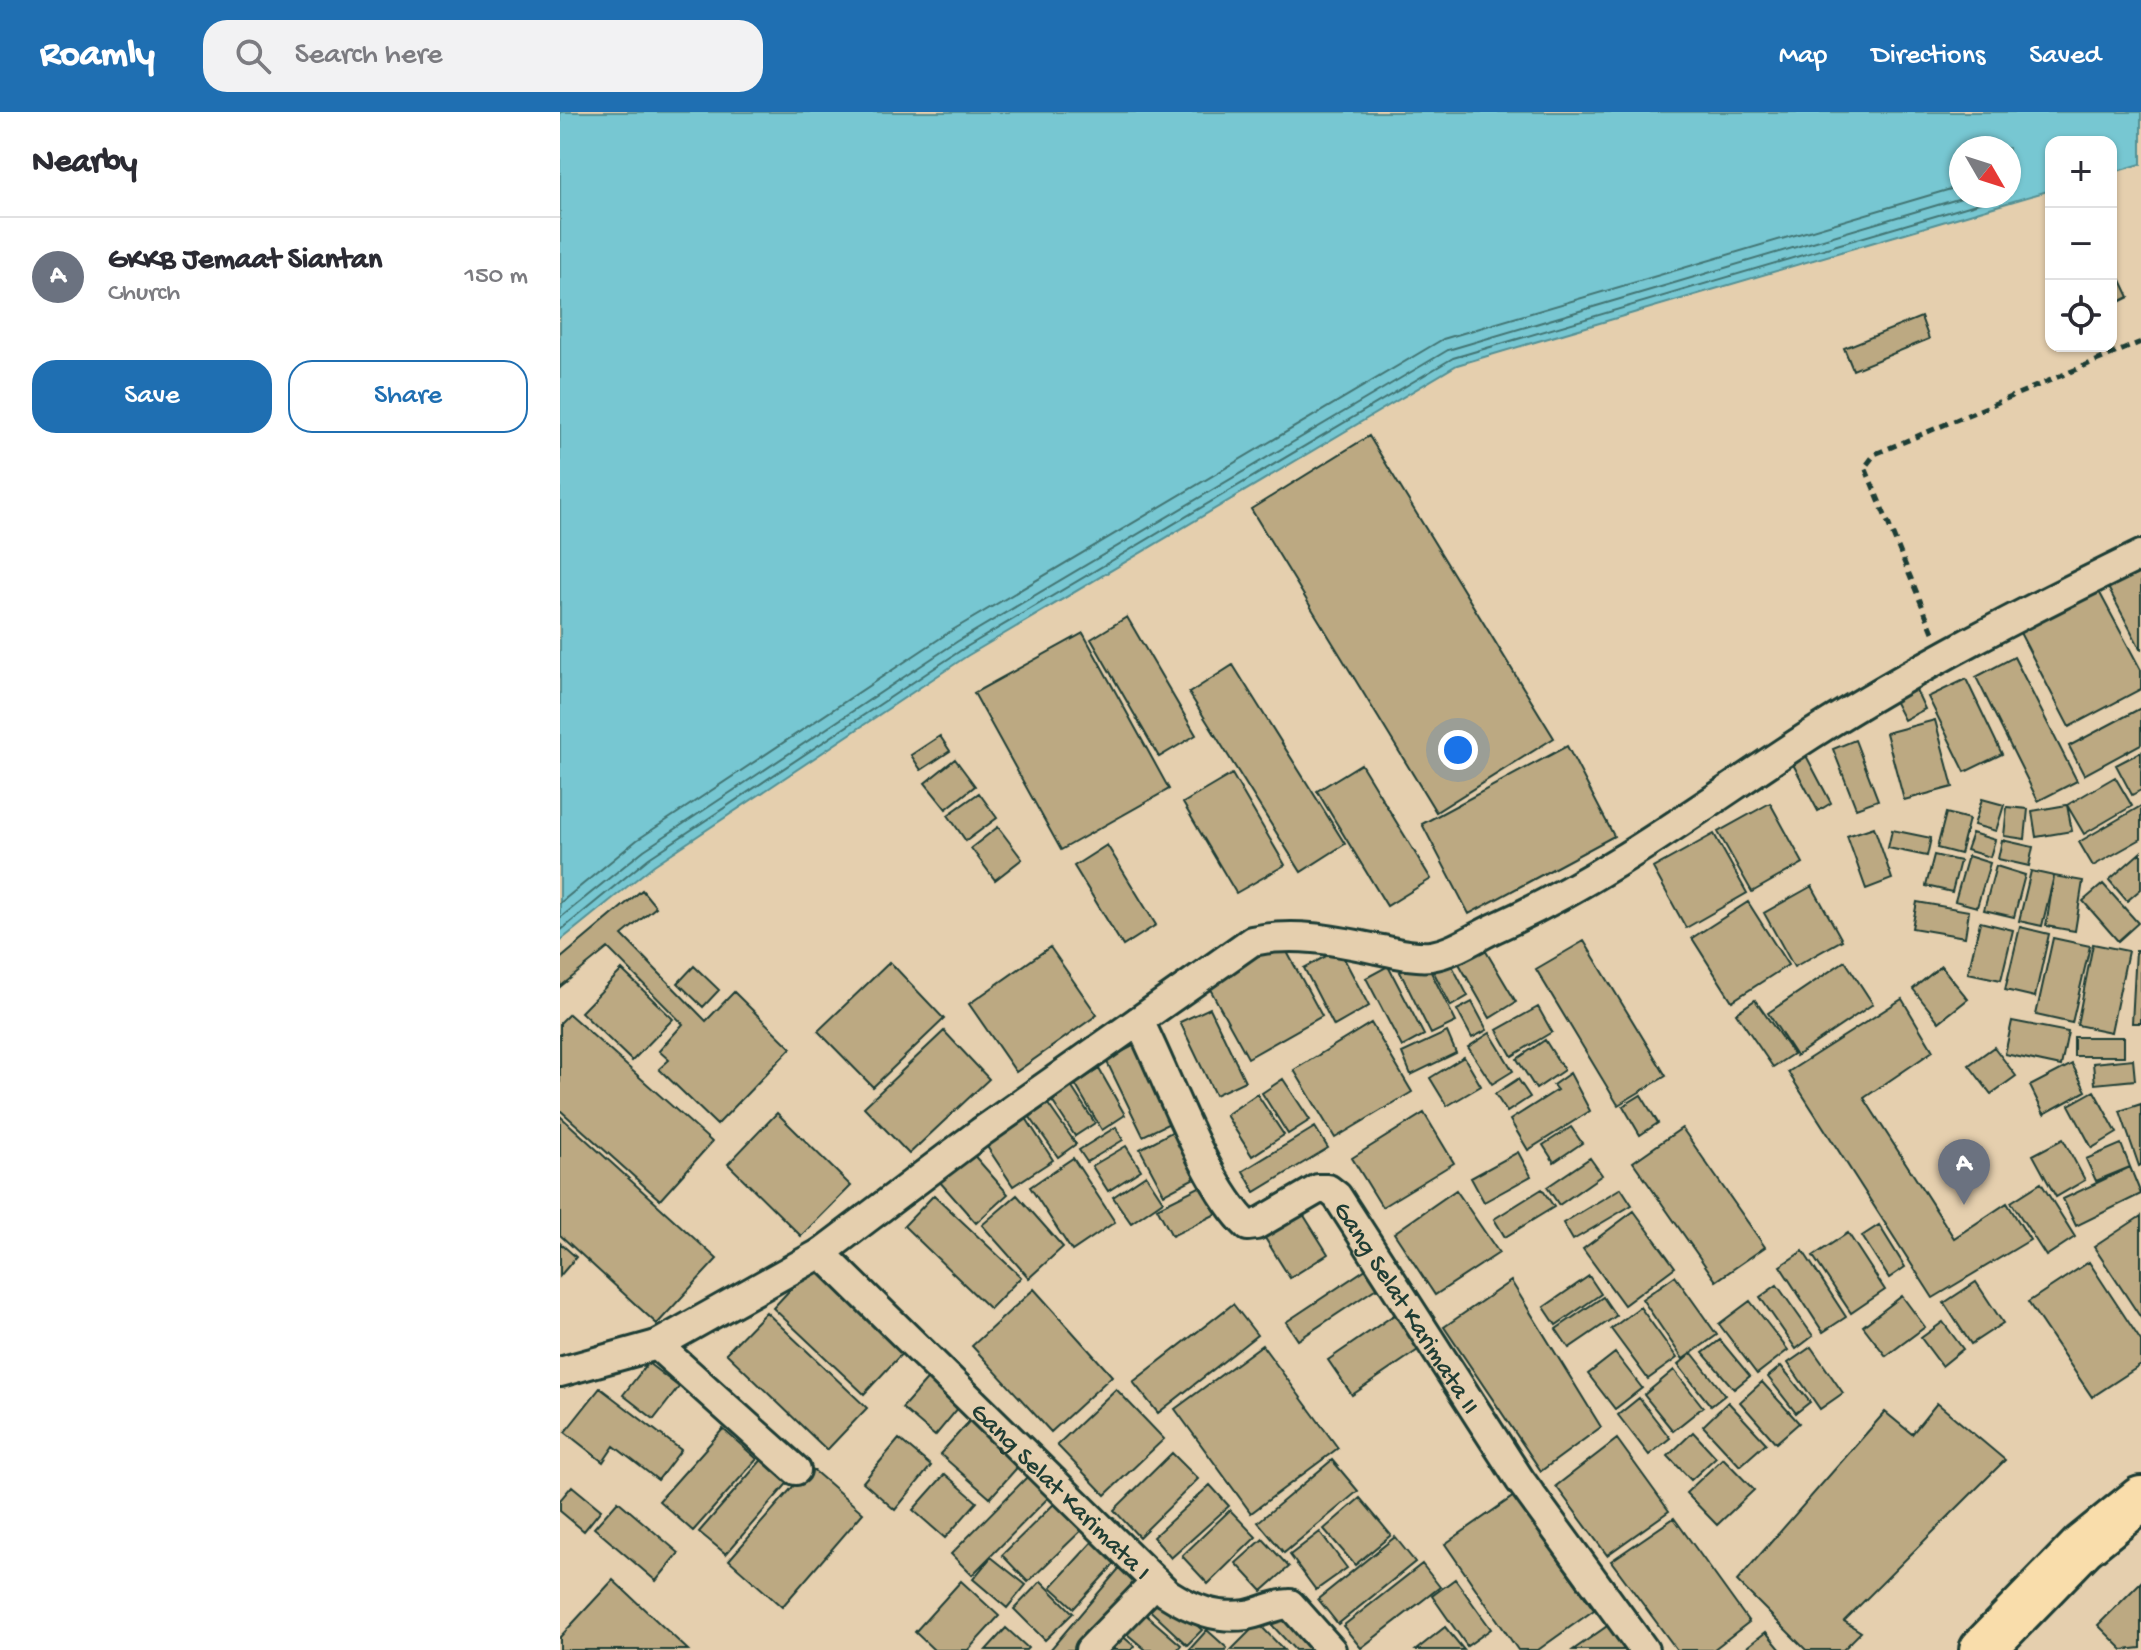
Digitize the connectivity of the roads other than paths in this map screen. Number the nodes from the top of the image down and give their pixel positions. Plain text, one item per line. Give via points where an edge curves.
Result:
1 (2141, 555) edge
2 (1139, 1021) junction
3 (821, 1253) junction
4 (657, 1345) junction
5 (560, 1372) edge
6 (796, 1470) dead end
7 (2141, 1499) edge
8 (1156, 1582) junction
9 (1090, 1650) edge
10 (1331, 1650) edge
11 (1644, 1650) edge
12 (1982, 1650) edge

1 - 2 street via 1942,655 1813,733 1633,854 1539,908 1431,956 1304,936 1252,941
2 - 3 street
2 - 11 street, Gang Selat Karimata II via 1199,1149 1238,1216 1248,1226 1256,1225 1318,1189 1337,1196 1520,1480
3 - 4 street
3 - 8 street, Gang Selat Karimata I
4 - 5 street
4 - 6 street
7 - 12 highway via 2083,1546
8 - 9 street
8 - 10 street, Gang Selat Karimata I via 1194,1610 1218,1615 1247,1615 1290,1604

